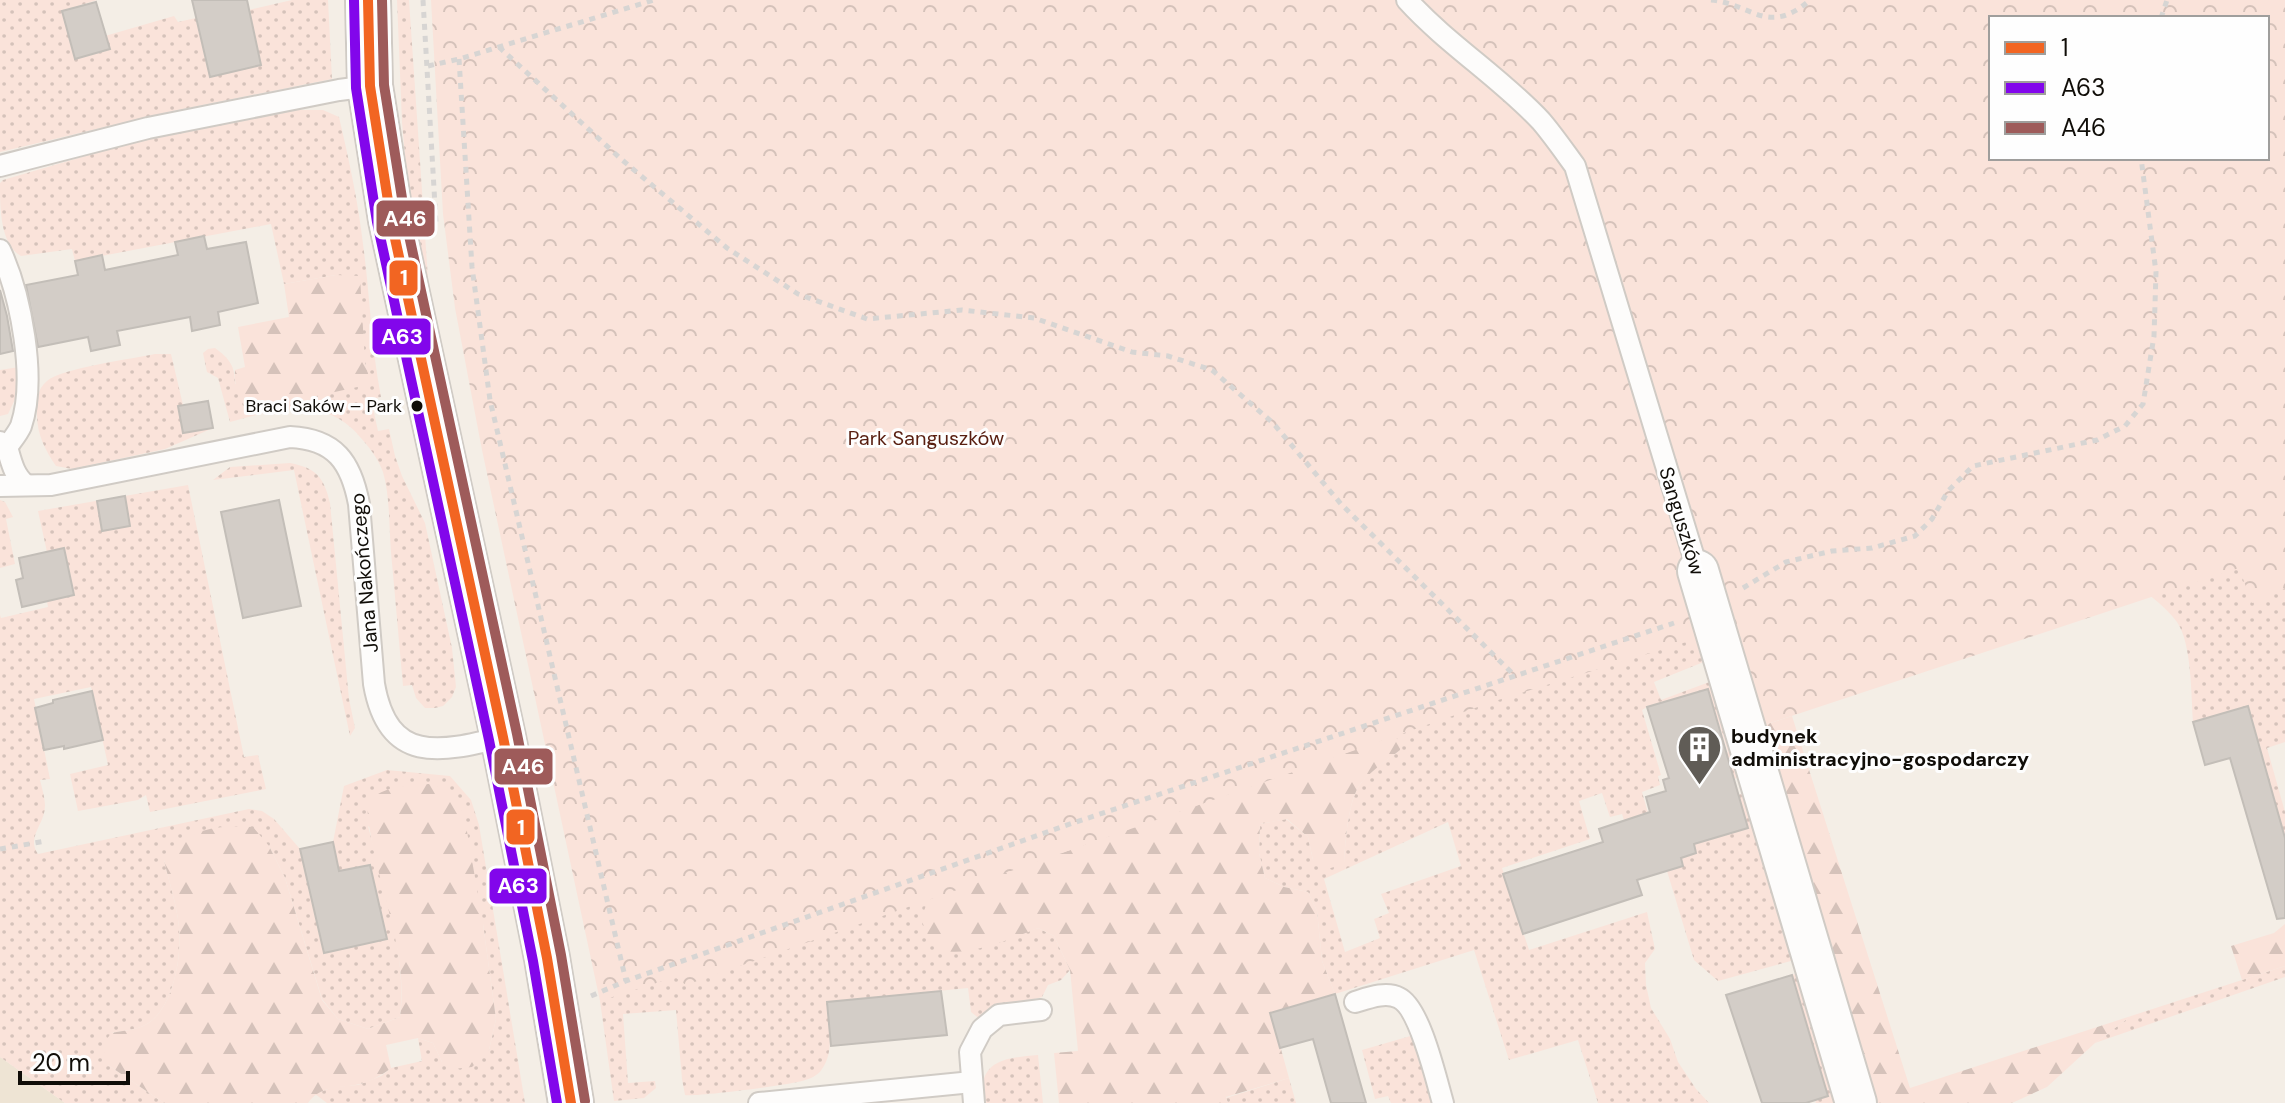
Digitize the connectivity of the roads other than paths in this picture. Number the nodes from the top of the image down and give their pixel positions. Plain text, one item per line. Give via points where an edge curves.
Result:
1 (368, 0) edge
2 (1407, 0) edge
3 (370, 86) junction
4 (0, 166) edge
5 (0, 250) edge
6 (4, 444) edge
7 (26, 485) junction
8 (0, 486) edge
9 (1698, 571) joint
10 (503, 737) junction
11 (1355, 1002) dead end
12 (1041, 1010) dead end
13 (972, 1082) junction
14 (571, 1103) edge
15 (759, 1103) edge
16 (974, 1103) edge
17 (1443, 1103) edge
18 (1856, 1103) edge

1 - 3 street
2 - 9 lane, Sanguszków via 1541,122 1575,166
3 - 4 lane via 148,128
3 - 10 street via 391,220
5 - 6 lane via 16,293 29,374 20,429
6 - 7 lane
7 - 8 lane, Jana Nakończego
7 - 10 lane, Jana Nakończego via 51,485 290,437 320,442 342,458 355,483 374,684 384,720 393,733 423,748 455,748
9 - 18 street, Sanguszków
10 - 14 street
11 - 17 lane via 1380,995 1399,997 1415,1014
12 - 13 lane via 999,1015 982,1029 970,1052
13 - 15 lane
13 - 16 lane

